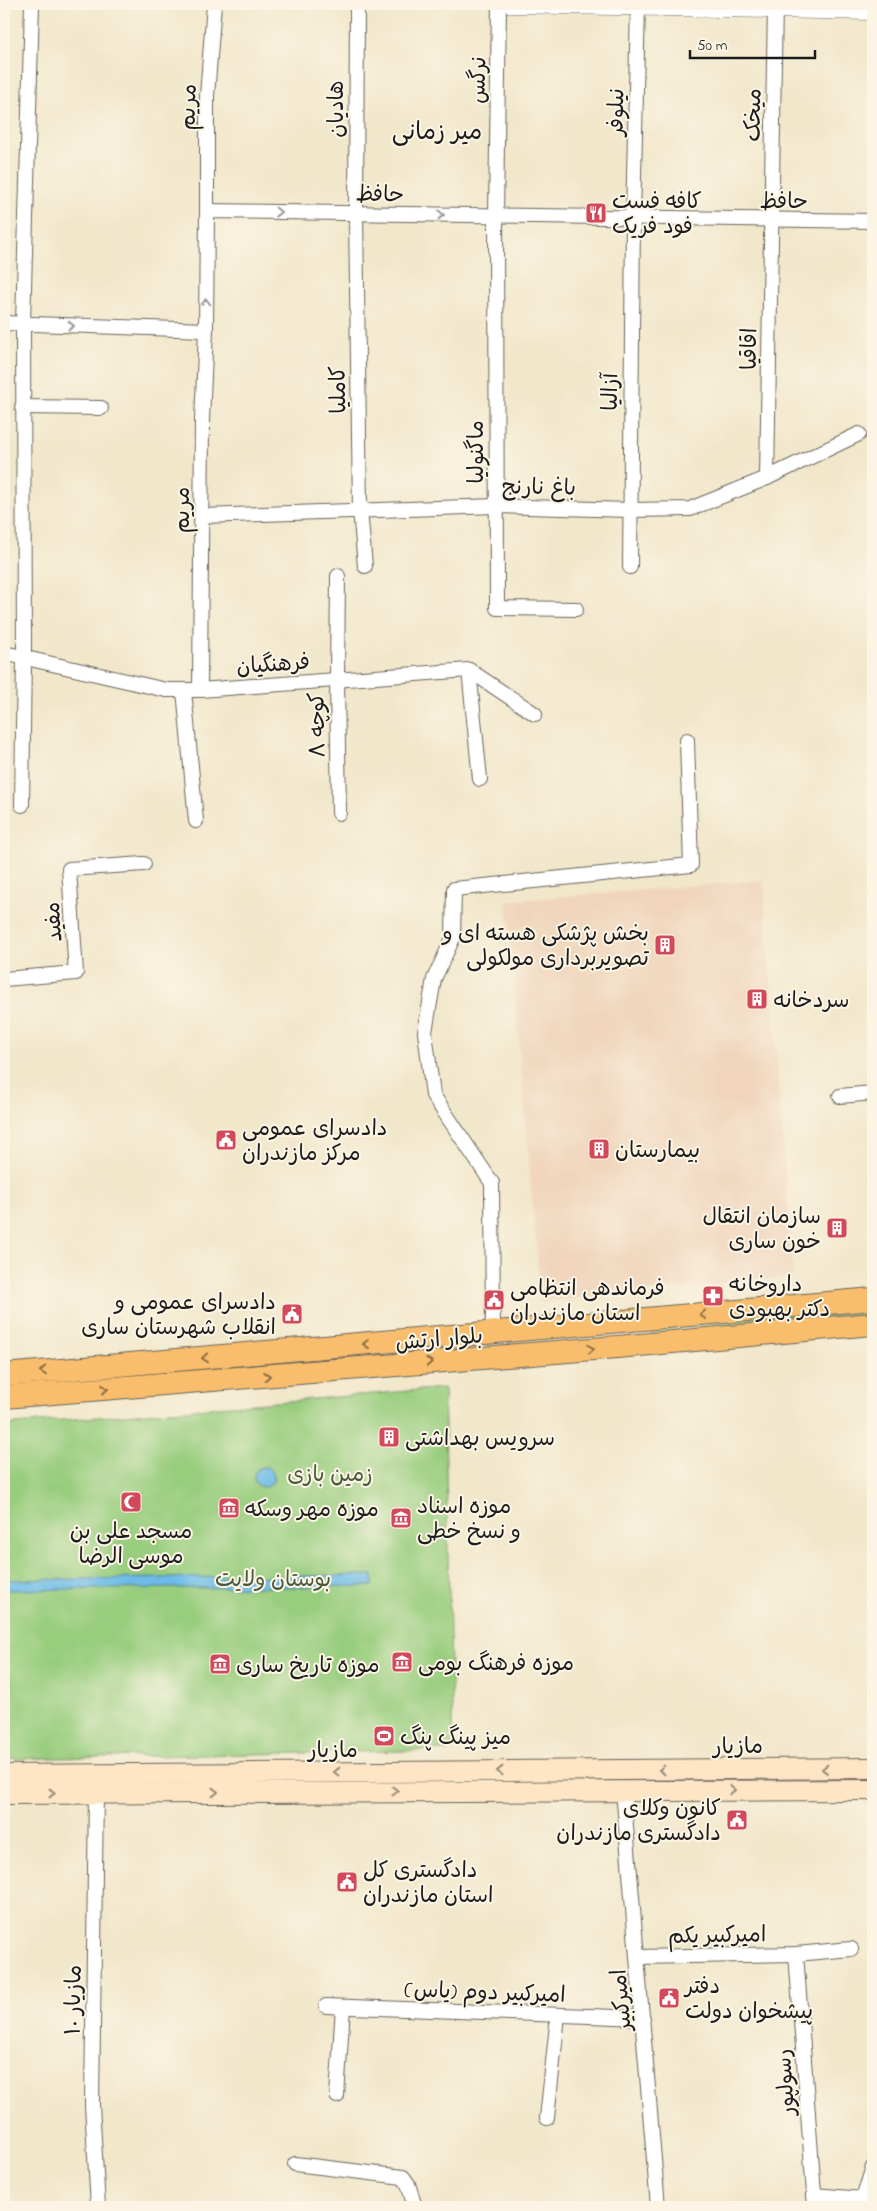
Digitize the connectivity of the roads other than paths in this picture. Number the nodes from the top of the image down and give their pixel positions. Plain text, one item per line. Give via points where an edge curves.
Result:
1 (32, 4) edge
2 (214, 4) edge
3 (356, 4) edge
4 (499, 4) edge
5 (511, 4) edge
6 (638, 5) edge
7 (774, 6) edge
8 (873, 11) edge
9 (206, 211) junction
10 (356, 214) junction
11 (496, 216) junction
12 (633, 219) junction
13 (771, 221) junction
14 (873, 221) edge
15 (4, 323) edge
16 (23, 324) junction
17 (206, 330) junction
18 (22, 407) junction
19 (101, 408) dead end
20 (859, 434) dead end
21 (767, 478) junction
22 (496, 506) junction
23 (360, 510) junction
24 (629, 510) junction
25 (202, 516) junction
26 (365, 566) dead end
27 (630, 566) dead end
28 (338, 576) dead end
29 (576, 609) dead end
30 (4, 653) edge
31 (24, 656) junction
32 (469, 670) junction
33 (336, 680) junction
34 (184, 690) junction
35 (200, 690) junction
36 (536, 714) dead end
37 (687, 740) dead end
38 (480, 779) dead end
39 (22, 805) dead end
40 (339, 814) dead end
41 (196, 821) dead end
42 (144, 864) dead end
43 (4, 979) edge
44 (873, 1093) edge
45 (840, 1096) dead end
46 (873, 1299) edge
47 (613, 1323) junction
48 (873, 1324) edge
49 (493, 1333) junction
50 (615, 1347) junction
51 (495, 1357) junction
52 (4, 1375) edge
53 (4, 1397) edge
54 (873, 1768) edge
55 (451, 1781) junction
56 (11, 1784) edge
57 (623, 1790) junction
58 (873, 1790) edge
59 (96, 1793) junction
60 (851, 1949) dead end
61 (796, 1954) junction
62 (638, 1957) junction
63 (326, 2006) dead end
64 (343, 2007) junction
65 (558, 2015) junction
66 (643, 2018) junction
67 (337, 2096) dead end
68 (547, 2118) dead end
69 (295, 2164) dead end
70 (873, 2167) edge
71 (814, 2201) edge
72 (98, 2207) edge
73 (415, 2207) edge
74 (658, 2207) edge

1 - 16 street
2 - 9 street, مریم via 207,96
3 - 10 street, هادیان
4 - 11 street, نرگس
5 - 6 street
6 - 7 street
6 - 12 street, نیلوفر
7 - 8 street
7 - 13 street, میخک
9 -> 10 street, حافظ
17 -> 9 street
10 -> 11 street, حافظ
10 - 23 street, کاملیا
11 - 12 street, حافظ
11 - 22 street, ماگنولیا
12 - 13 street, حافظ
12 - 24 street, آزالیا
13 - 14 street, حافظ
13 - 21 street, اقاقیا
15 - 16 street
16 -> 17 street
16 - 18 street
17 - 25 street, مریم
18 - 19 street
18 - 31 street
20 - 21 street, باغ نارنج
21 - 24 street, باغ نارنج via 690,509
22 - 23 street, باغ نارنج
22 - 24 street, باغ نارنج
22 - 29 street, ماگنولیا via 497,608
23 - 25 street, باغ نارنج
23 - 26 street, کاملیا
24 - 27 street, آزالیا
25 - 35 street, مریم
28 - 33 street, کوچه ۸
30 - 31 street, فرهنگیان
31 - 34 street, فرهنگیان via 166,690
31 - 39 street
32 - 33 street, فرهنگیان
32 - 36 street
32 - 38 street
33 - 35 street, فرهنگیان
33 - 40 street, کوچه ۸
34 - 35 street, فرهنگیان
34 - 41 street
37 - 49 street via 691,865 454,889 453,938 434,979 425,1032 433,1095 492,1183
42 - 43 street, مفید via 69,869 76,973
44 - 45 street
46 -> 47 main road, بلوار ارتش
47 - 49 main road, بلوار ارتش
47 - 50 main road
48 - 50 main road, بلوار ارتش
49 - 51 main road
49 -> 52 main road, بلوار ارتش
51 -> 50 main road, بلوار ارتش
53 -> 51 main road, بلوار ارتش
54 -> 55 main road, مازیار
55 -> 56 main road, مازیار
55 - 57 main road, مازیار
59 -> 55 main road, مازیار
56 -> 59 main road, مازیار
57 -> 58 main road, مازیار
57 - 62 street, امیرکبیر
59 - 72 street, مازیار ١٠ via 92,2105
60 - 61 street, امیرکبیر یکم
61 - 62 street, امیرکبیر یکم
61 - 71 street, رسولپور
62 - 66 street, امیرکبیر
63 - 64 street, امیرکبیر دوم (یاس)
64 - 65 street, امیرکبیر دوم (یاس)
64 - 67 street
65 - 66 street, امیرکبیر دوم (یاس)
65 - 68 street
66 - 74 street, امیرکبیر
69 - 73 street via 403,2177
70 - 71 street via 863,2199

